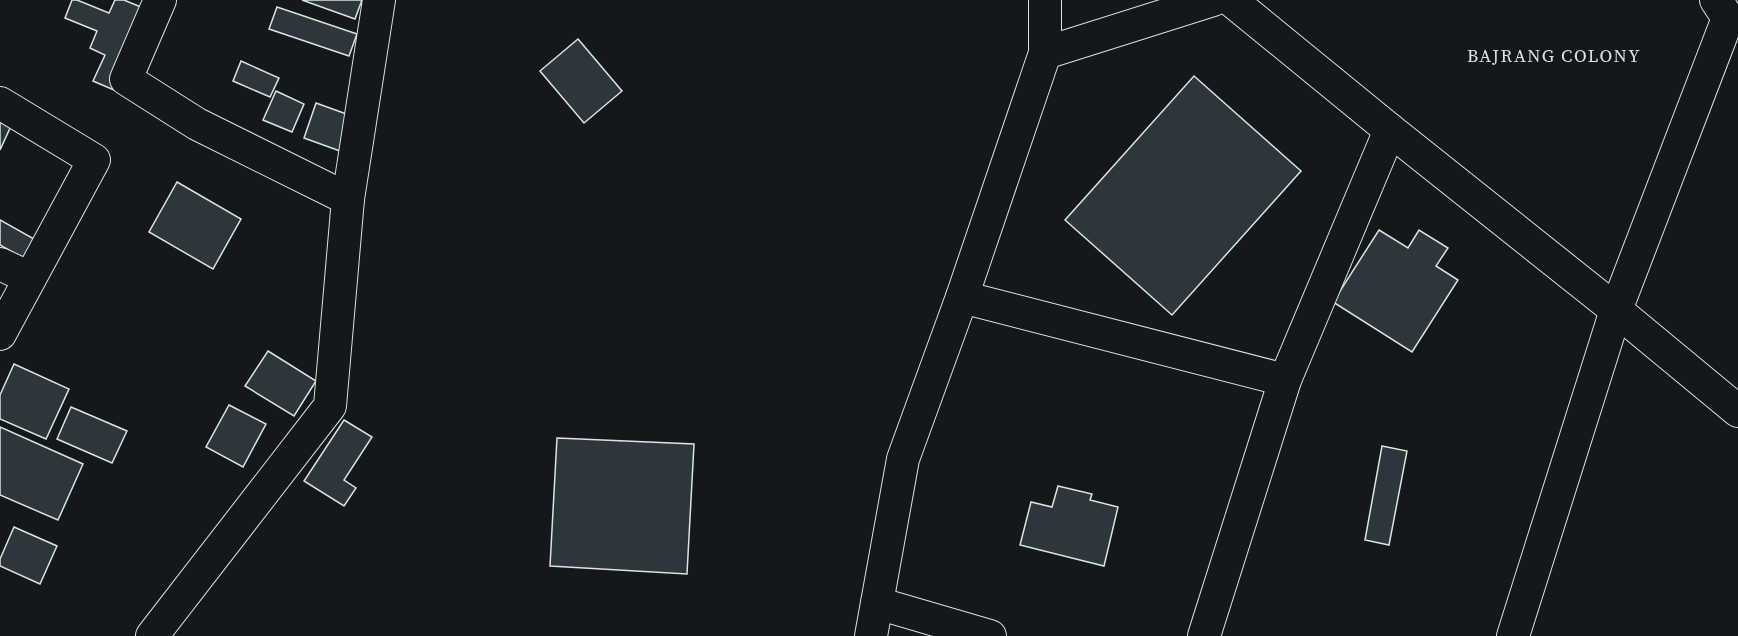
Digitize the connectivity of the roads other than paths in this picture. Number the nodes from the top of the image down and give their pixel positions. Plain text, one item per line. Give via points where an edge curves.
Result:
1 (160, 0) edge
2 (379, 0) edge
3 (1045, 0) edge
4 (1213, 0) edge
5 (1231, 0) edge
6 (1716, 0) edge
7 (1045, 53) junction
8 (0, 104) edge
9 (1390, 130) junction
10 (348, 199) junction
11 (0, 264) edge
12 (30, 278) junction
13 (962, 297) junction
14 (1616, 310) junction
15 (0, 334) edge
16 (1285, 380) junction
17 (1737, 409) edge
18 (877, 603) junction
19 (153, 636) edge
20 (871, 636) edge
21 (990, 636) edge
22 (1204, 636) edge
23 (1513, 636) edge

1 - 10 street via 126,79 197,124
2 - 10 street
3 - 7 street
4 - 7 street
5 - 9 street
6 - 14 street via 1728,18
7 - 13 street
8 - 12 street via 94,159
9 - 14 street
9 - 16 street
10 - 19 street via 330,406
11 - 12 street
12 - 15 street
13 - 16 street
13 - 18 street via 903,459
14 - 17 street
14 - 23 street
16 - 22 street
18 - 20 street
18 - 21 street

